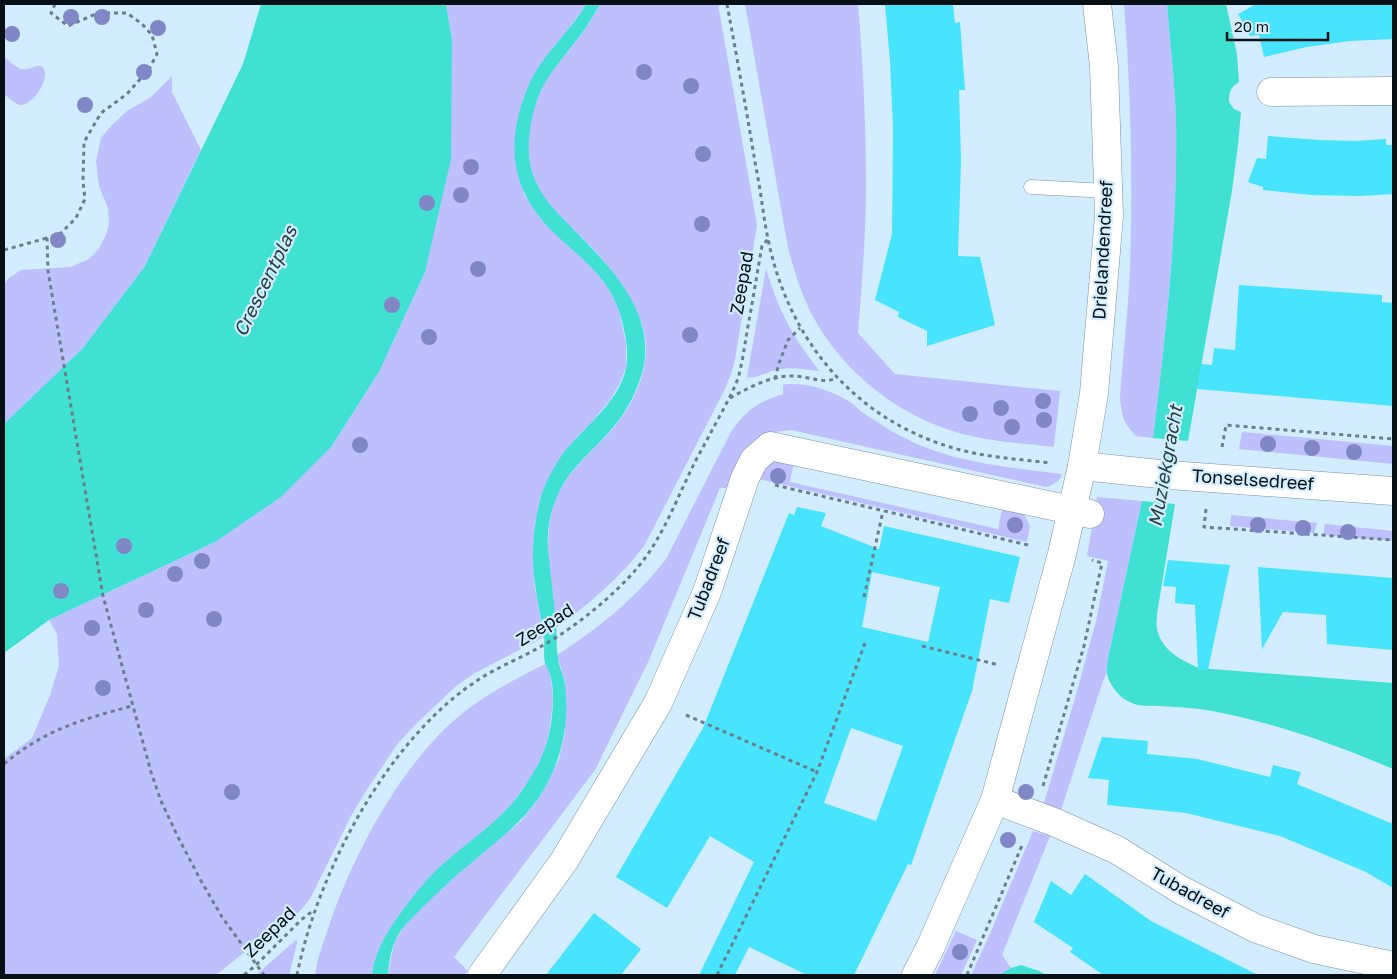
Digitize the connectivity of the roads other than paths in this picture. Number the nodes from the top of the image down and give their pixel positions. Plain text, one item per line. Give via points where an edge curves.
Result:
1 (1097, 4) edge
2 (1393, 90) edge
3 (1271, 92) dead end
4 (1031, 187) dead end
5 (1108, 191) junction
6 (1082, 466) junction
7 (1393, 491) edge
8 (1082, 512) junction
9 (995, 800) junction
10 (1393, 966) edge
11 (482, 975) edge
12 (916, 975) edge

1 - 5 street, Drielandendreef via 1104,66
2 - 3 street
4 - 5 lane
5 - 6 street, Drielandendreef via 1109,216 1095,376
6 - 7 street, Tonselsedreef
6 - 8 street
8 - 9 street via 1075,556
8 - 11 street, Tubadreef via 770,446 754,460 745,478 707,592 658,703 564,862
9 - 10 street, Tubadreef via 1117,850 1181,890 1255,928 1314,949
9 - 12 street

